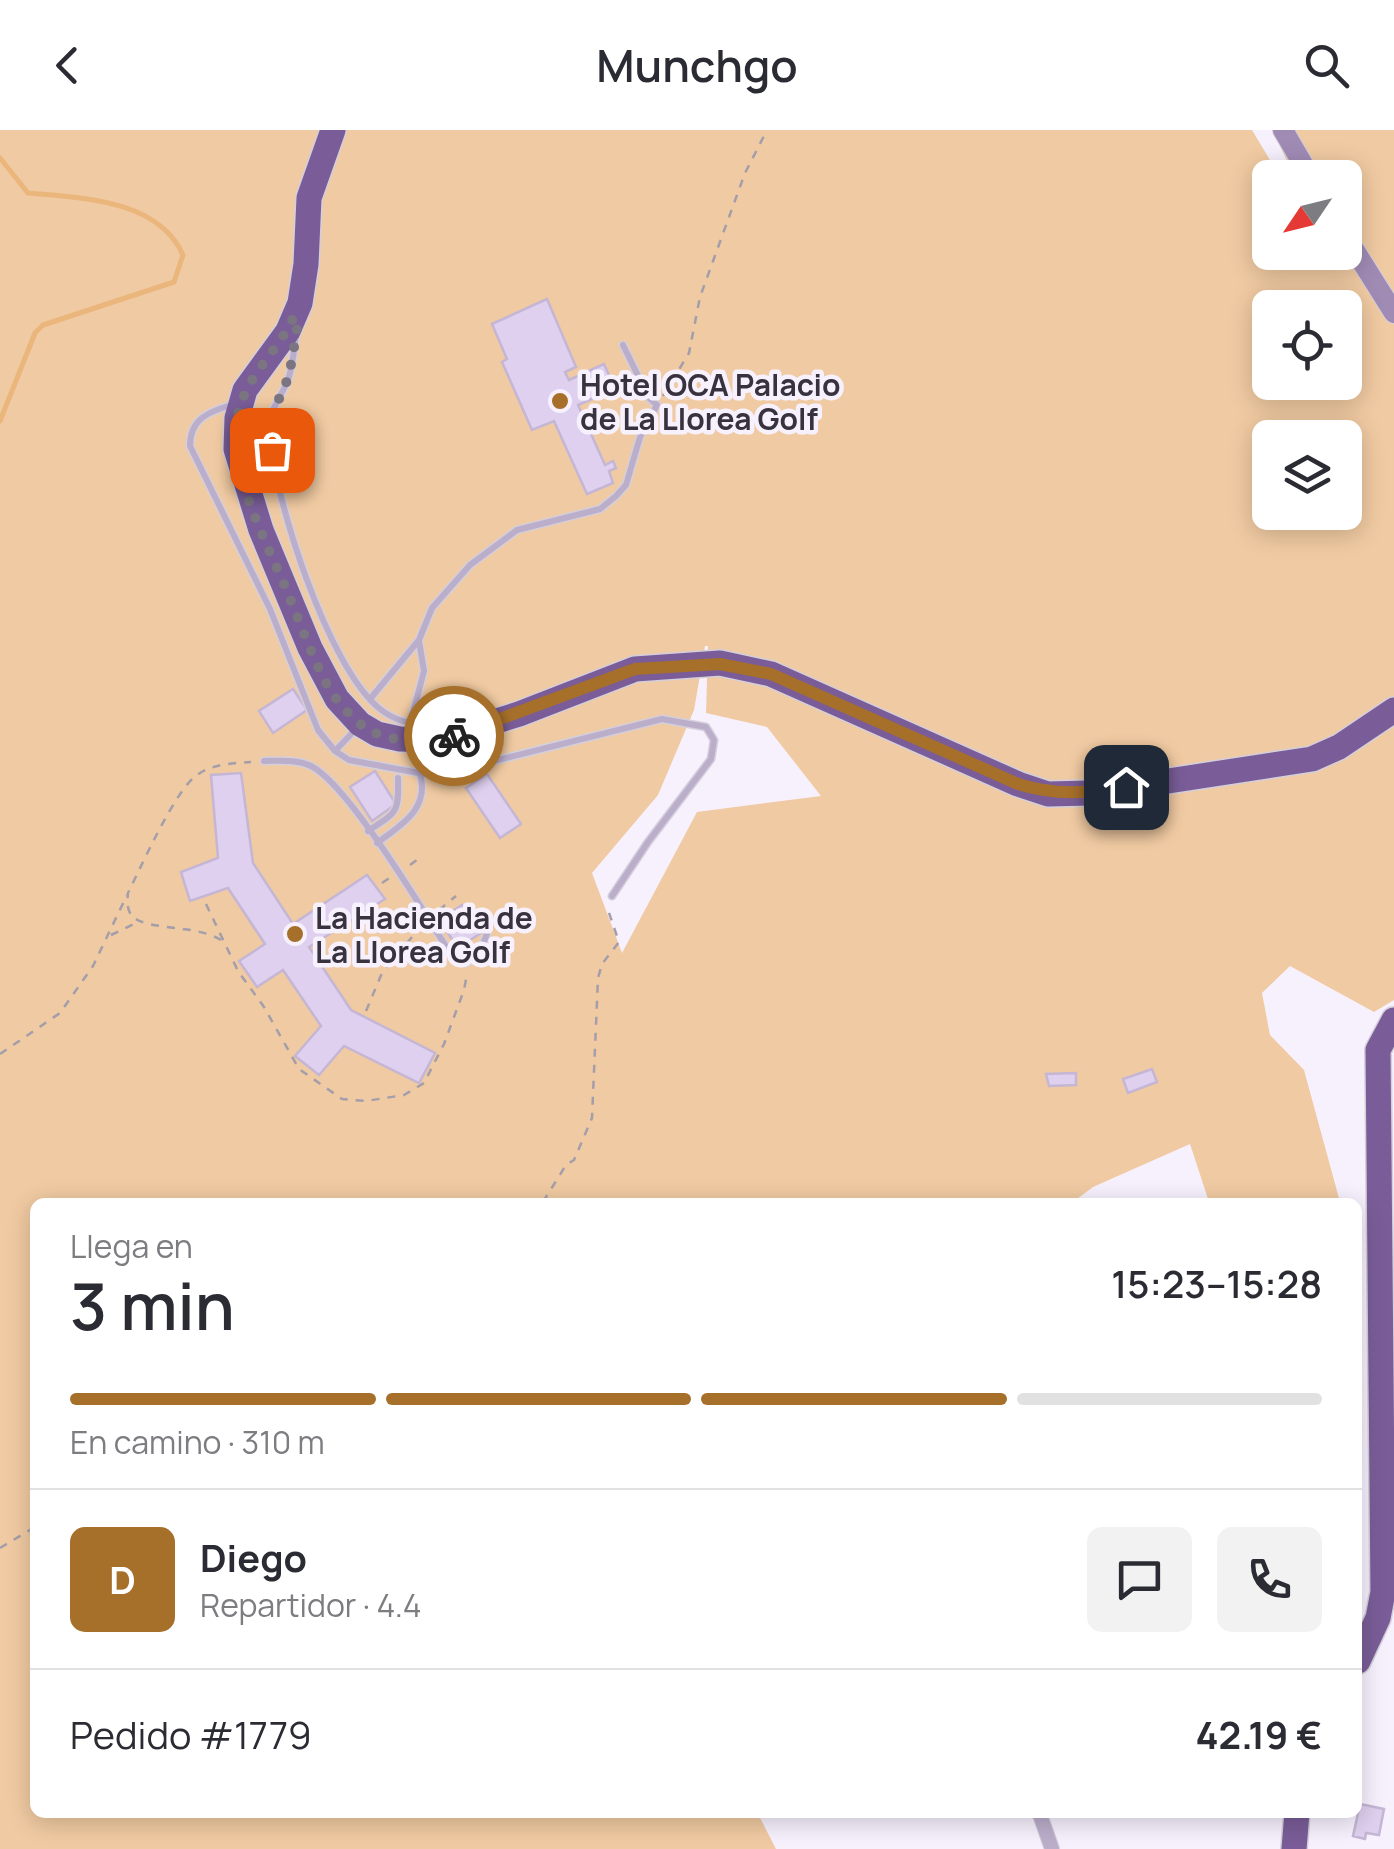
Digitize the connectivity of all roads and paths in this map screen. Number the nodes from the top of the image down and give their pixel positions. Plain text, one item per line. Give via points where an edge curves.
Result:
1 (333, 130) edge
2 (767, 130) edge
3 (1283, 130) edge
4 (1300, 160) edge
5 (1362, 262) edge
6 (1394, 313) edge
7 (294, 316) junction
8 (623, 345) dead end
9 (231, 405) dead end
10 (656, 405) junction
11 (247, 409) dead end
12 (268, 424) junction
13 (419, 640) junction
14 (370, 699) junction
15 (1394, 710) edge
16 (519, 714) junction
17 (412, 716) dead end
18 (360, 724) junction
19 (335, 752) junction
20 (264, 761) joint
21 (419, 773) junction
22 (398, 778) dead end
23 (368, 831) junction
24 (377, 843) junction
25 (128, 893) junction
26 (456, 896) dead end
27 (612, 896) joint
28 (206, 904) dead end
29 (142, 920) junction
30 (428, 920) junction
31 (489, 923) dead end
32 (110, 935) junction
33 (222, 941) junction
34 (466, 962) junction
35 (366, 1011) dead end
36 (1394, 1020) edge
37 (0, 1054) edge
38 (546, 1198) edge
39 (1387, 1262) edge
40 (1394, 1451) edge
41 (1382, 1476) junction
42 (30, 1530) edge
43 (0, 1548) edge
44 (1362, 1656) edge
45 (1041, 1818) edge
46 (1297, 1818) edge
47 (1052, 1849) edge
48 (1294, 1849) edge

1 - 7 highway via 310,198
2 - 10 path via 700,297 690,353
3 - 4 street
5 - 6 street
7 - 12 lane via 289,376
7 - 18 highway via 245,390 236,449 318,665
8 - 10 lane
9 - 19 lane via 195,424 190,446 270,609 318,730
10 - 13 lane via 616,496 600,510 518,530 470,564 432,608
11 - 12 lane
12 - 14 lane via 294,540 337,651
13 - 14 lane
13 - 17 lane via 424,671
14 - 16 lane via 410,724
15 - 16 highway via 1312,759 1048,794 771,674 720,664 635,669
16 - 18 highway via 436,740 388,737
18 - 19 lane
19 - 21 lane
20 - 23 lane via 311,766 338,789
20 - 25 path via 224,764 195,776
21 - 24 lane via 422,790 412,819
21 - 27 lane via 482,764 662,718 706,727 714,740 711,759
22 - 23 lane via 396,812
23 - 24 lane
24 - 30 lane
25 - 29 path via 132,916
25 - 32 path
26 - 30 path
27 - 38 path via 606,908 619,942 598,978 592,1118 574,1160
28 - 33 path
29 - 32 path
29 - 33 path via 205,930
30 - 34 lane via 451,954
30 - 35 path via 382,973
31 - 34 lane via 488,936
32 - 37 path via 60,1013
33 - 34 path via 299,1069 342,1098 404,1095 424,1083 464,990
36 - 39 highway via 1378,1050
39 - 41 highway
40 - 41 lane
41 - 44 highway via 1382,1592
42 - 43 path
45 - 47 street
46 - 48 highway

